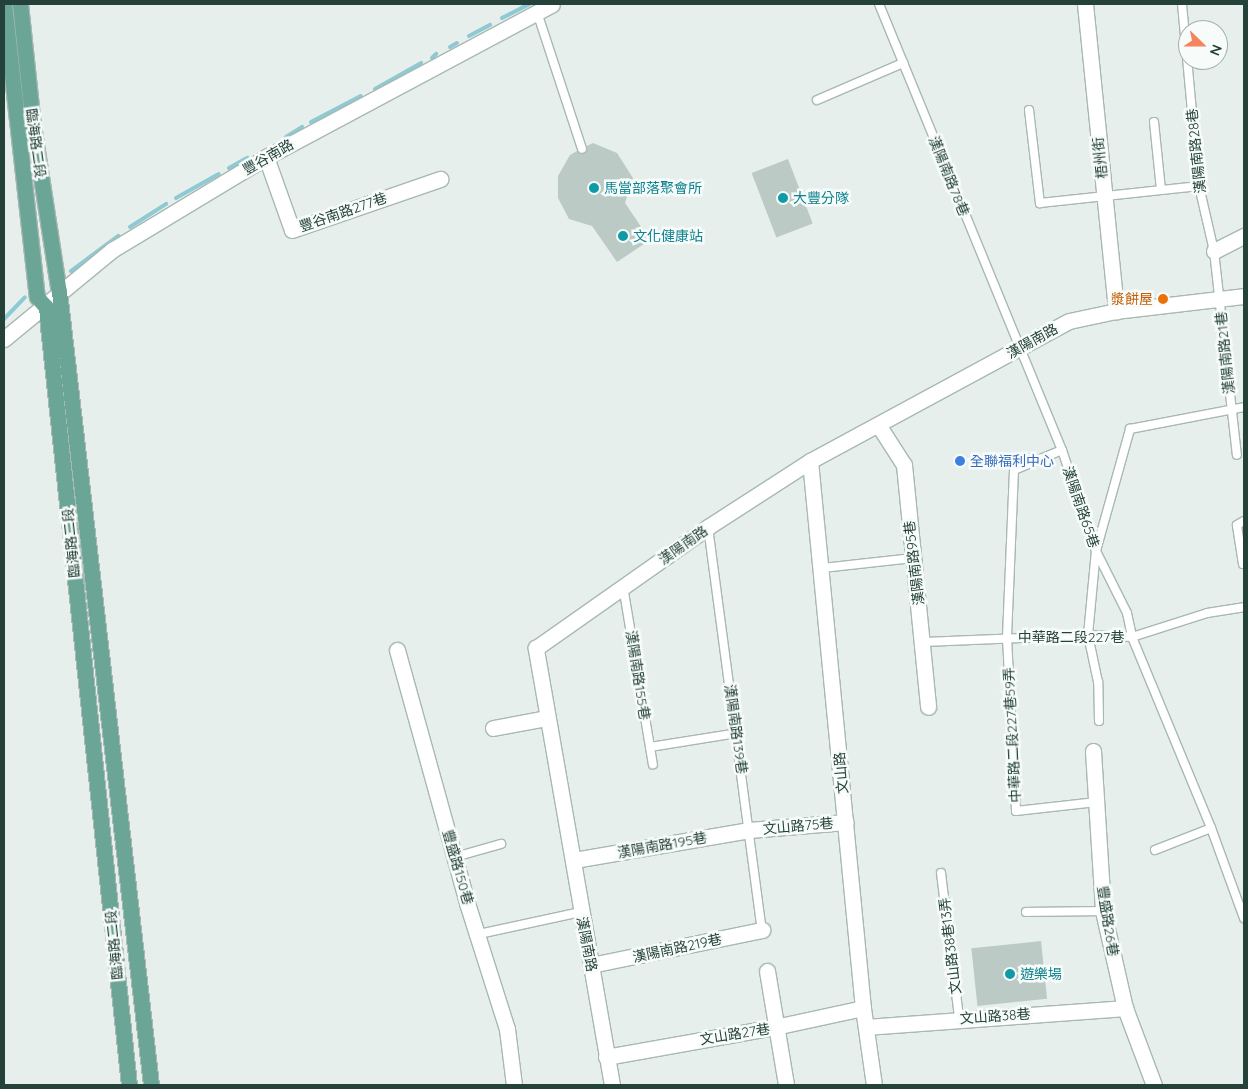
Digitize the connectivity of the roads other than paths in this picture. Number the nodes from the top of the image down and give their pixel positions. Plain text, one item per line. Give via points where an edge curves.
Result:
1 (4, 4) edge
2 (20, 4) edge
3 (552, 4) edge
4 (879, 4) edge
5 (1085, 4) edge
6 (1182, 4) edge
7 (537, 12) junction
8 (903, 63) junction
9 (817, 100) dead end
10 (1029, 110) dead end
11 (1154, 122) dead end
12 (582, 149) dead end
13 (266, 157) junction
14 (440, 178) dead end
15 (1199, 186) junction
16 (1161, 190) junction
17 (1104, 197) junction
18 (1244, 236) edge
19 (1214, 251) junction
20 (60, 292) junction
21 (1244, 296) edge
22 (1219, 297) junction
23 (46, 307) junction
24 (1116, 311) junction
25 (4, 339) edge
26 (1019, 349) junction
27 (1244, 407) edge
28 (1232, 409) junction
29 (879, 426) junction
30 (1062, 450) junction
31 (1237, 455) dead end
32 (810, 461) junction
33 (1244, 521) edge
34 (708, 527) junction
35 (1096, 551) junction
36 (913, 558) junction
37 (1243, 564) edge
38 (822, 568) junction
39 (623, 586) junction
40 (1244, 607) edge
41 (1088, 635) junction
42 (1132, 637) junction
43 (1007, 638) junction
44 (924, 642) junction
45 (397, 650) dead end
46 (928, 707) dead end
47 (547, 718) junction
48 (1099, 721) dead end
49 (494, 728) dead end
50 (737, 733) junction
51 (650, 747) junction
52 (1093, 751) dead end
53 (653, 764) dead end
54 (1096, 802) junction
55 (846, 822) junction
56 (1211, 828) junction
57 (749, 830) junction
58 (500, 844) dead end
59 (1155, 850) dead end
60 (455, 857) junction
61 (574, 860) junction
62 (941, 873) dead end
63 (1103, 911) junction
64 (581, 912) junction
65 (1026, 912) dead end
66 (1244, 918) edge
67 (762, 930) joint
68 (479, 934) junction
69 (591, 965) junction
70 (767, 971) dead end
71 (863, 1008) junction
72 (1124, 1008) junction
73 (959, 1018) junction
74 (866, 1027) junction
75 (775, 1028) junction
76 (606, 1057) junction
77 (130, 1085) edge
78 (151, 1085) edge
79 (514, 1085) edge
80 (612, 1085) edge
81 (786, 1085) edge
82 (874, 1085) edge
83 (1154, 1085) edge

1 - 23 main road, 臨海路二段 via 37,297
2 - 20 main road, 臨海路二段 via 33,125
3 - 7 street, 豐谷南路
4 - 8 lane, 漢陽南路78巷
5 - 17 street, 梧州街
6 - 15 lane, 漢陽南路28巷
7 - 12 lane
7 - 13 street, 豐谷南路
8 - 9 lane
8 - 26 lane, 漢陽南路78巷
10 - 17 lane via 1040,203
11 - 16 lane
13 - 14 street, 豐谷南路277巷 via 292,230
13 - 20 street, 豐谷南路 via 112,250
15 - 16 lane
15 - 19 lane, 漢陽南路28巷
16 - 17 lane
17 - 24 street, 梧州街
18 - 19 street
19 - 22 lane, 漢陽南路28巷
20 - 23 street, 豐谷南路
20 - 78 main road, 臨海路二段
21 - 22 street, 漢陽南路
22 - 24 street, 漢陽南路
22 - 28 lane, 漢陽南路21巷
23 - 25 street, 豐谷南路
23 - 77 main road, 臨海路二段
24 - 26 street, 漢陽南路 via 1069,321
26 - 29 street, 漢陽南路
26 - 30 lane, 漢陽南路65巷
27 - 28 lane
28 - 31 lane, 漢陽南路21巷
28 - 35 lane via 1130,429
29 - 32 street, 漢陽南路
29 - 36 street, 漢陽南路95巷 via 904,466
30 - 35 lane, 漢陽南路65巷
30 - 43 lane via 1014,470
32 - 34 street, 漢陽南路
32 - 38 street, 文山路
33 - 37 lane via 1237,526
34 - 39 street, 漢陽南路
34 - 50 lane, 漢陽南路139巷
35 - 41 lane
35 - 42 lane, 漢陽南路65巷 via 1127,613
36 - 38 lane
36 - 44 street, 漢陽南路95巷
38 - 55 street, 文山路
39 - 47 street, 漢陽南路 via 536,648
39 - 51 lane, 漢陽南路155巷
40 - 42 lane, 中華路二段227巷 via 1207,613
41 - 42 lane, 中華路二段227巷
41 - 43 lane, 中華路二段227巷
41 - 48 lane via 1098,682
42 - 56 lane, 漢陽南路65巷
43 - 44 lane, 中華路二段227巷
43 - 54 lane, 中華路二段227巷59弄 via 1016,811
44 - 46 street, 漢陽南路95巷
45 - 60 street, 豐盛路150巷
47 - 49 street
47 - 61 street, 漢陽南路
50 - 51 lane
50 - 57 lane, 漢陽南路139巷
51 - 53 lane, 漢陽南路155巷
52 - 54 street, 豐盛路26巷
54 - 63 street, 豐盛路26巷
55 - 57 street, 文山路75巷
55 - 71 street, 文山路
56 - 59 lane
56 - 66 lane, 漢陽南路65巷
57 - 61 street, 漢陽南路195巷
57 - 67 lane, 漢陽南路139巷
58 - 60 lane
60 - 68 street, 豐盛路150巷
61 - 64 street, 漢陽南路
62 - 73 lane, 文山路38巷13弄
63 - 65 lane
63 - 72 street, 豐盛路26巷
64 - 68 lane
64 - 69 street, 漢陽南路
67 - 69 street, 漢陽南路219巷
68 - 79 street, 豐盛路150巷 via 507,1028
69 - 76 street, 漢陽南路
70 - 75 street
71 - 74 street, 文山路
71 - 75 street, 文山路27巷
72 - 73 street, 文山路38巷
72 - 83 street, 豐盛路26巷
73 - 74 street, 文山路38巷
74 - 82 street, 文山路
75 - 76 street, 文山路27巷
75 - 81 street
76 - 80 street, 漢陽南路

